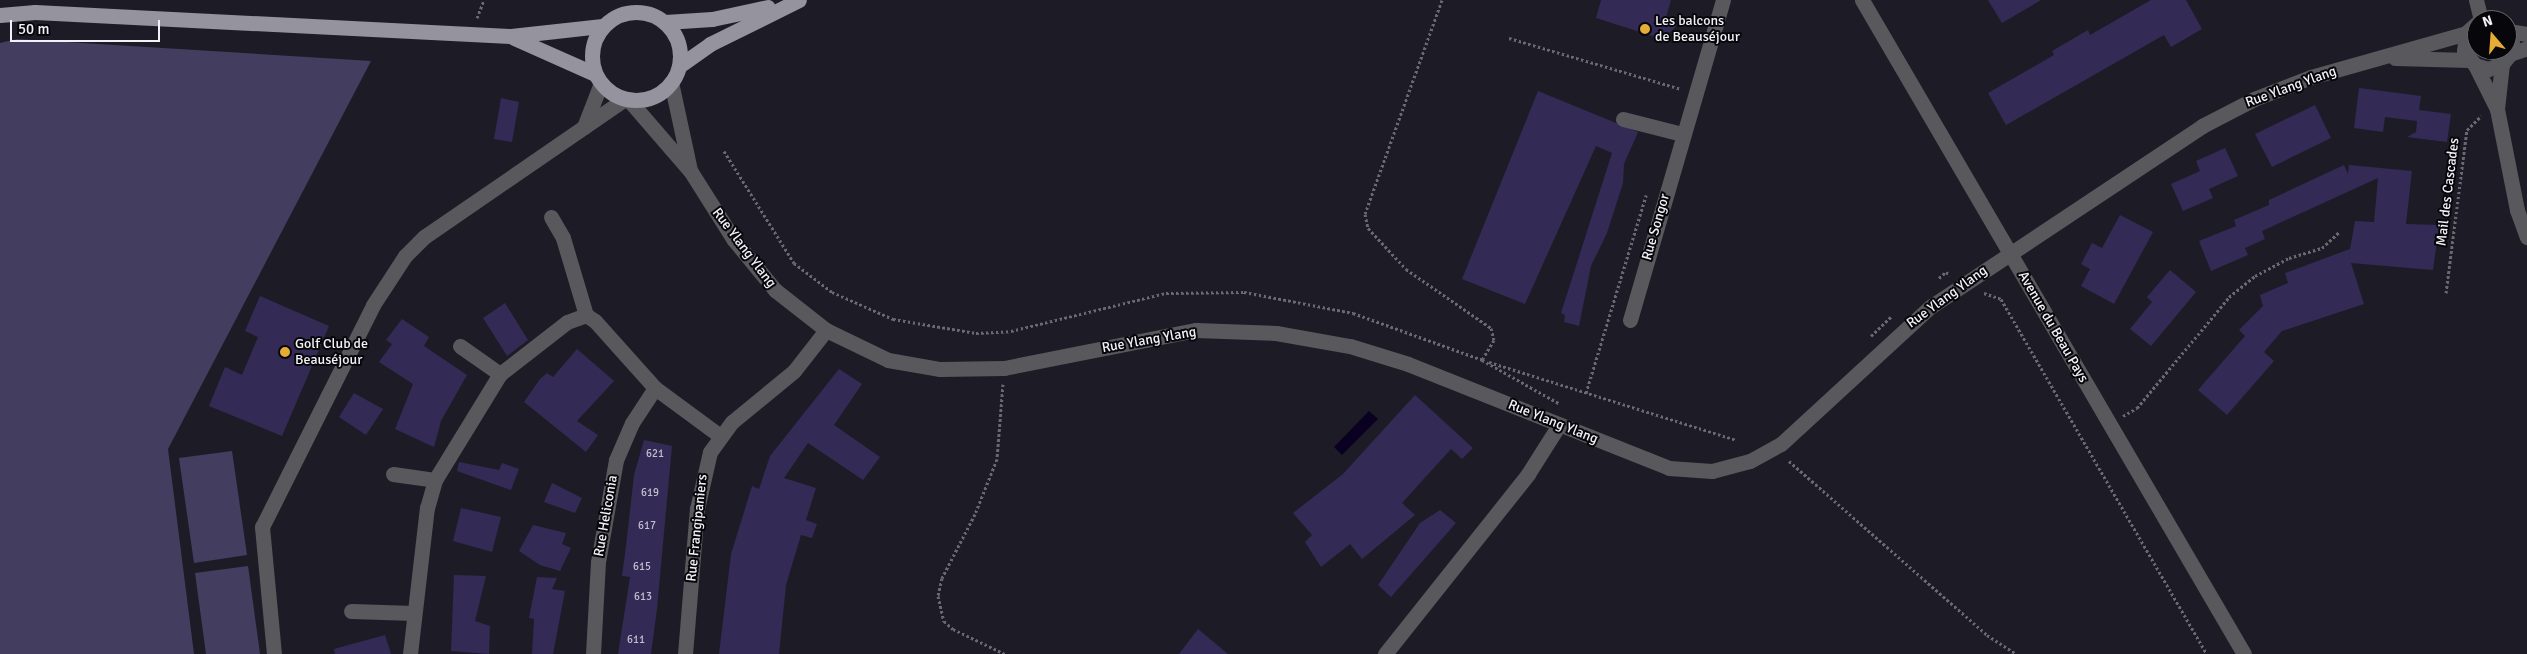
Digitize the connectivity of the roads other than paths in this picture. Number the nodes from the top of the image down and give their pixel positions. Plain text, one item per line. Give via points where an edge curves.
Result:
1 (791, 0) edge
2 (799, 0) edge
3 (1723, 0) edge
4 (1862, 0) edge
5 (0, 15) edge
6 (665, 22) junction
7 (602, 26) junction
8 (2467, 30) edge
9 (510, 36) junction
10 (2467, 36) edge
11 (2467, 51) edge
12 (2380, 58) junction
13 (2471, 60) edge
14 (2504, 60) edge
15 (2506, 60) edge
16 (2472, 63) junction
17 (679, 66) junction
18 (598, 78) junction
19 (671, 82) junction
20 (627, 99) junction
21 (2497, 109) junction
22 (1623, 118) dead end
23 (584, 127) junction
24 (1682, 134) junction
25 (691, 172) junction
26 (551, 217) dead end
27 (2527, 237) edge
28 (2010, 252) junction
29 (586, 315) junction
30 (1630, 320) dead end
31 (826, 330) junction
32 (460, 346) dead end
33 (500, 374) junction
34 (656, 388) junction
35 (1559, 425) junction
36 (720, 436) junction
37 (393, 474) dead end
38 (435, 480) junction
39 (351, 611) dead end
40 (414, 613) junction
41 (274, 654) edge
42 (410, 654) edge
43 (593, 654) edge
44 (685, 654) edge
45 (1385, 654) edge
46 (2244, 654) edge

1 - 6 main road via 748,13
2 - 17 main road via 710,44
3 - 24 street, Rue Songor
4 - 28 street, Avenue du Beau Pays
5 - 9 main road via 34,12
6 - 7 main road via 640,11 626,12
6 - 17 main road via 678,42
7 - 9 main road
7 - 18 main road via 592,49
8 - 12 street, Rue Ylang Ylang
9 - 18 main road
10 - 11 street via 2463,42
12 - 16 street, Rue Ylang Ylang
12 - 28 street, Rue Ylang Ylang via 2262,96 2202,126
13 - 16 street
14 - 16 street, Rue Ylang Ylang via 2488,69
15 - 21 street
16 - 21 street
17 - 19 main road
18 - 20 main road
18 - 23 street
19 - 20 main road via 652,97
19 - 25 street
20 - 23 street
20 - 25 street
21 - 27 street via 2517,210
22 - 24 street
23 - 41 street via 424,237 405,256 374,305 262,527
24 - 30 street, Rue Songor
25 - 31 street, Rue Ylang Ylang via 734,240 775,290
26 - 29 street via 563,238
28 - 35 street, Rue Ylang Ylang via 1900,331 1806,423 1780,444 1750,461 1712,471 1669,468
28 - 46 street, Avenue du Beau Pays
29 - 33 street via 567,322
29 - 34 street
31 - 35 street, Rue Ylang Ylang via 888,360 940,369 1004,368 1196,330 1276,332 1350,346 1408,364
31 - 36 street, Rue Frangipaniers via 794,371
32 - 33 street
33 - 38 street
34 - 36 street
34 - 43 street, Rue Heliconia via 632,423 616,460 598,562
35 - 45 street via 1528,474
36 - 44 street, Rue Frangipaniers via 704,468 696,509
37 - 38 street
38 - 40 street via 427,508
39 - 40 street
40 - 42 street

